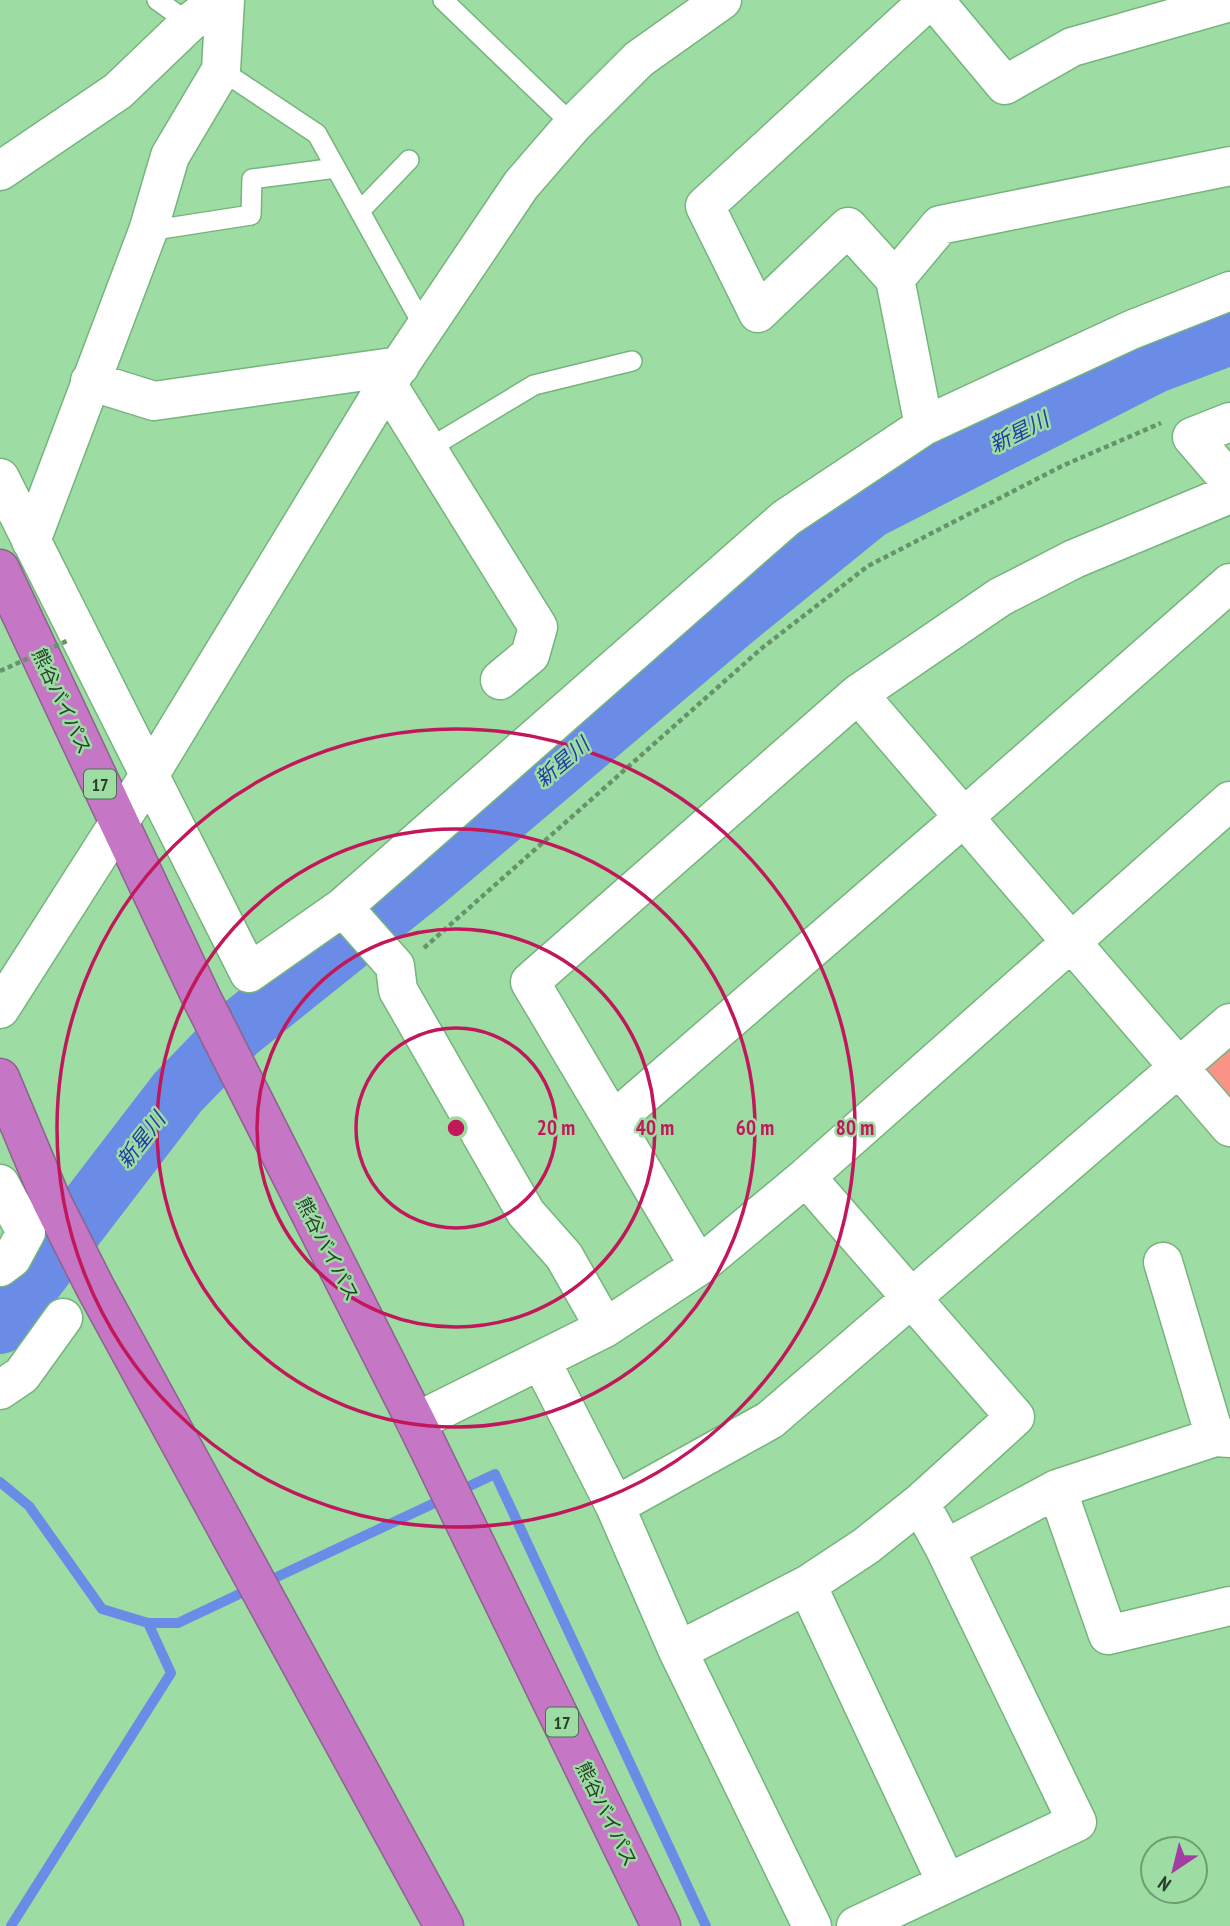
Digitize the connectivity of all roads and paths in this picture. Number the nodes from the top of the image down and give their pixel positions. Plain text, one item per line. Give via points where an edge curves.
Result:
1 (157, 0) edge
2 (223, 0) edge
3 (443, 0) edge
4 (722, 0) edge
5 (931, 0) edge
6 (1230, 2) edge
7 (189, 23) junction
8 (221, 70) junction
9 (573, 125) junction
10 (410, 160) dead end
11 (1230, 166) edge
12 (336, 168) junction
13 (0, 171) edge
14 (360, 211) junction
15 (148, 231) junction
16 (895, 279) junction
17 (1230, 291) edge
18 (424, 327) junction
19 (632, 361) dead end
20 (394, 375) junction
21 (90, 381) junction
22 (1230, 422) edge
23 (924, 426) junction
24 (1192, 438) junction
25 (428, 449) junction
26 (0, 478) edge
27 (1230, 481) edge
28 (1230, 494) edge
29 (31, 541) junction
30 (0, 569) edge
31 (1230, 583) edge
32 (69, 640) dead end
33 (0, 671) edge
34 (500, 680) dead end
35 (858, 694) junction
36 (150, 774) junction
37 (1230, 802) edge
38 (964, 817) junction
39 (118, 822) junction
40 (344, 909) junction
41 (1071, 942) junction
42 (409, 957) junction
43 (0, 1009) edge
44 (1230, 1023) edge
45 (1180, 1066) junction
46 (0, 1079) edge
47 (612, 1121) junction
48 (1230, 1127) edge
49 (806, 1177) junction
50 (0, 1184) edge
51 (1163, 1262) dead end
52 (699, 1266) junction
53 (0, 1267) edge
54 (911, 1300) junction
55 (63, 1318) dead end
56 (605, 1328) junction
57 (541, 1361) junction
58 (0, 1390) edge
59 (416, 1422) junction
60 (1223, 1438) edge
61 (1057, 1489) junction
62 (920, 1503) junction
63 (615, 1506) junction
64 (945, 1549) junction
65 (807, 1585) junction
66 (1230, 1606) edge
67 (678, 1651) junction
68 (946, 1882) junction
69 (443, 1926) edge
70 (661, 1926) edge
71 (812, 1926) edge
72 (856, 1926) edge

1 - 7 lane
2 - 7 street
2 - 8 street
3 - 9 lane
4 - 9 street via 639,59
5 - 6 street via 1005,85 1072,47
5 - 16 street via 705,206 758,313 848,227
7 - 13 street via 118,91
8 - 12 lane via 317,134
8 - 15 street via 170,156
9 - 18 street via 521,184
10 - 14 lane
11 - 16 street via 940,225
12 - 14 lane
12 - 15 lane via 252,179 251,215
14 - 18 lane
15 - 21 street
16 - 23 street
17 - 23 street via 1131,330
18 - 20 street
19 - 25 lane via 534,385
20 - 21 street via 154,401
20 - 25 street
20 - 36 street
21 - 29 street
22 - 24 street
23 - 40 street via 786,518
24 - 27 street
24 - 42 path via 1182,413 1062,466 868,566 762,648
25 - 34 street via 538,627 530,655
26 - 29 street
28 - 35 street via 1074,559 1000,597
29 - 36 street
30 - 39 highway, 熊谷バイパス / 17
31 - 38 street
32 - 33 path, bridge
35 - 38 street
35 - 47 street via 530,982
36 - 39 street
36 - 40 street via 249,973
37 - 41 street
38 - 41 street
38 - 47 street
39 - 43 street
39 - 59 highway, 熊谷バイパス / 17 via 252,1101
40 - 42 street
41 - 45 street
41 - 49 street
42 - 56 street via 398,990 526,1213 564,1256
44 - 45 street
45 - 48 street
45 - 54 street
46 - 69 highway via 52,1202 95,1287
47 - 52 street
49 - 52 street
49 - 54 street
50 - 53 street via 26,1231 12,1258
51 - 60 street
52 - 56 street
54 - 62 street via 1015,1417
54 - 63 street via 770,1420
55 - 58 street via 22,1375
56 - 57 street
57 - 59 street
57 - 63 street
59 - 70 highway, 熊谷バイパス / 17
60 - 61 street
61 - 64 street
61 - 66 street via 1108,1634
62 - 64 street
62 - 65 street
63 - 67 street
64 - 68 street via 1077,1822
65 - 67 street
65 - 68 street
67 - 71 street
68 - 72 street

